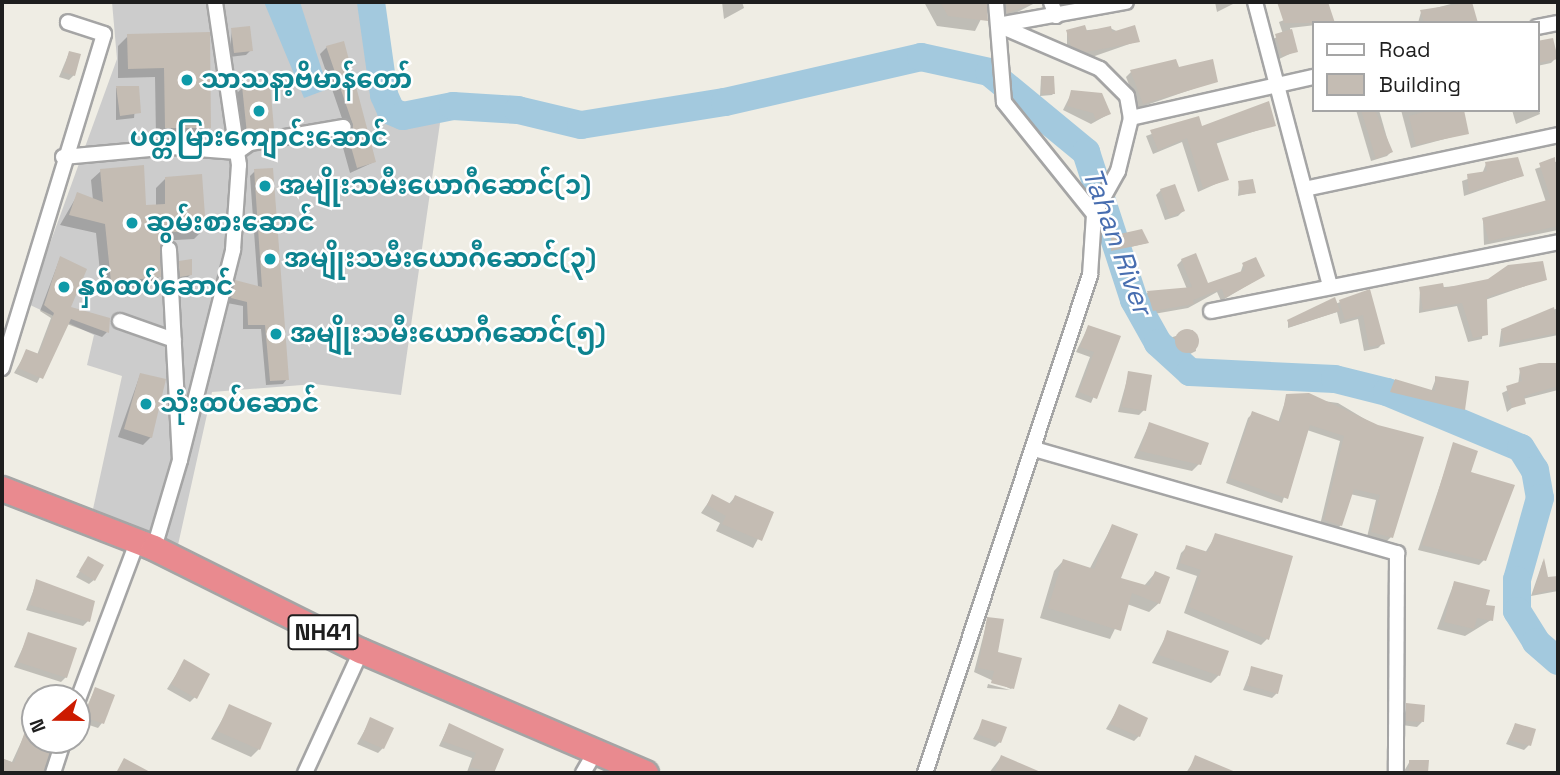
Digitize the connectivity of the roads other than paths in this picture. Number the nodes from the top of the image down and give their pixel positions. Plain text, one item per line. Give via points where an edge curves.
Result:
1 (215, 2) edge
2 (996, 2) edge
3 (1051, 2) edge
4 (1126, 2) edge
5 (1255, 2) edge
6 (1056, 16) junction
7 (68, 22) dead end
8 (1558, 23) edge
9 (998, 25) junction
10 (1539, 27) edge
11 (1312, 77) edge
12 (1278, 85) junction
13 (1131, 118) junction
14 (344, 127) dead end
15 (1558, 135) edge
16 (237, 152) junction
17 (63, 157) junction
18 (1305, 189) junction
19 (1094, 214) junction
20 (1558, 242) edge
21 (169, 249) dead end
22 (1330, 286) junction
23 (1211, 311) dead end
24 (120, 321) dead end
25 (174, 340) junction
26 (2, 368) edge
27 (1034, 449) junction
28 (180, 460) junction
29 (2, 489) edge
30 (146, 545) junction
31 (361, 651) junction
32 (85, 684) edge
33 (59, 754) edge
34 (589, 762) edge
35 (53, 773) edge
36 (305, 773) edge
37 (646, 773) edge
38 (925, 773) edge
39 (1396, 773) edge

1 - 16 street
2 - 9 street
3 - 6 street
4 - 6 street
5 - 12 street
6 - 9 street
7 - 17 street via 104,34
8 - 10 street
9 - 13 street via 1100,69 1128,96
9 - 19 street via 1004,102
11 - 12 street
12 - 13 street
12 - 18 street
13 - 19 street via 1118,172
14 - 16 street via 250,143
15 - 18 street
16 - 17 street via 172,147
16 - 28 street via 233,250
17 - 26 street
18 - 22 street
19 - 27 street via 1090,275
20 - 22 street
21 - 25 street
22 - 23 street
24 - 25 street
25 - 28 street
27 - 38 street
27 - 39 street via 1397,553
28 - 30 street
29 - 30 highway, NH41
30 - 31 highway, NH41
30 - 32 street
31 - 34 highway, NH41
31 - 36 street
33 - 35 street
34 - 37 highway, NH41

